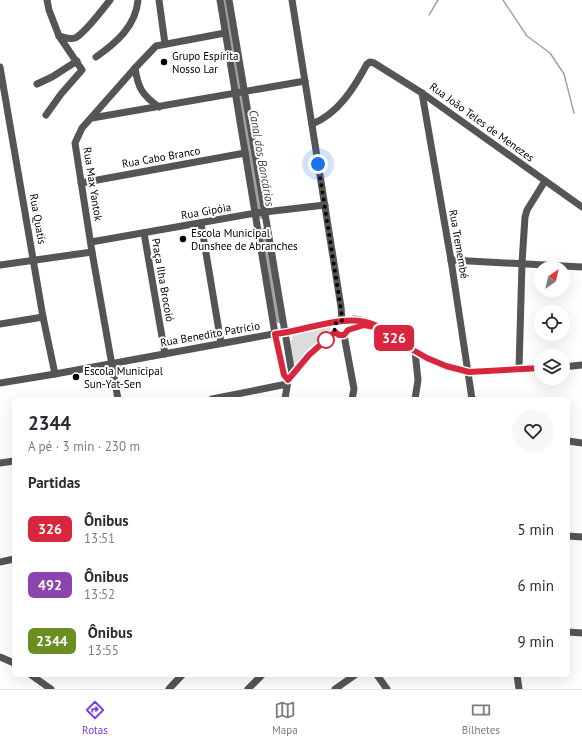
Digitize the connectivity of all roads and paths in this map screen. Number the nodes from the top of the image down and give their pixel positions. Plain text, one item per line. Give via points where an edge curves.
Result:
1 (47, 0) edge
2 (110, 0) edge
3 (138, 0) edge
4 (159, 0) edge
5 (220, 0) edge
6 (229, 0) edge
7 (292, 0) edge
8 (103, 3) edge
9 (225, 33) junction
10 (59, 36) junction
11 (165, 44) junction
12 (96, 57) dead end
13 (77, 61) junction
14 (0, 67) edge
15 (135, 68) junction
16 (305, 81) junction
17 (37, 84) dead end
18 (240, 92) junction
19 (422, 93) junction
20 (159, 107) junction
21 (46, 115) dead end
22 (92, 118) junction
23 (312, 124) junction
24 (245, 153) junction
25 (545, 181) junction
26 (81, 183) junction
27 (325, 205) junction
28 (582, 207) edge
29 (265, 212) junction
30 (255, 213) junction
31 (201, 223) junction
32 (144, 232) junction
33 (91, 242) junction
34 (92, 252) junction
35 (451, 260) junction
36 (34, 261) junction
37 (522, 263) junction
38 (0, 265) edge
39 (582, 267) edge
40 (43, 317) junction
41 (341, 321) junction
42 (0, 324) edge
43 (380, 328) junction
44 (335, 332) junction
45 (346, 332) junction
46 (285, 333) junction
47 (275, 334) junction
48 (221, 343) junction
49 (415, 351) junction
50 (165, 354) junction
51 (111, 364) junction
52 (582, 365) edge
53 (570, 366) edge
54 (519, 368) junction
55 (534, 368) edge
56 (469, 372) junction
57 (55, 374) junction
58 (288, 378) junction
59 (0, 383) edge
60 (354, 389) junction
61 (118, 397) edge
62 (227, 397) edge
63 (285, 397) edge
64 (352, 397) edge
65 (356, 397) edge
66 (415, 397) edge
67 (472, 397) edge
68 (570, 442) edge
69 (582, 443) edge
70 (12, 461) edge
71 (0, 463) edge
72 (570, 536) edge
73 (582, 537) edge
74 (12, 559) edge
75 (0, 562) edge
76 (570, 632) edge
77 (582, 633) edge
78 (0, 657) edge
79 (12, 661) edge
80 (34, 677) edge
81 (180, 677) edge
82 (260, 677) edge
83 (352, 677) edge
84 (378, 677) edge
85 (517, 677) edge
86 (171, 688) edge
87 (51, 689) edge
88 (248, 689) edge
89 (335, 689) edge
90 (387, 689) edge
91 (519, 689) edge

1 - 10 street
2 - 8 street
3 - 12 street via 126,32 114,45
4 - 11 street
5 - 9 street
6 - 18 street
7 - 16 street
8 - 10 street via 81,34 74,38
9 - 11 street, Rua Max Yantok
9 - 18 street
10 - 13 street
11 - 15 street, Rua Max Yantok via 156,46
13 - 17 street
13 - 21 street via 82,70
14 - 36 street, Rua Quatís
15 - 20 street via 141,90
15 - 22 street, Rua Max Yantok
16 - 18 street
16 - 23 street
18 - 20 street
18 - 24 street
18 - 29 street
19 - 23 street, Rua João Teles de Menezes via 370,62 355,86 329,115
19 - 25 street, Rua João Teles de Menezes
19 - 35 street, Rua Tremembé
20 - 22 street
22 - 26 street, Rua Max Yantok via 79,132 75,143
23 - 27 street
24 - 26 street, Rua Cabo Branco
24 - 30 street
25 - 28 street, Rua João Teles de Menezes
25 - 37 street via 526,214
26 - 33 street, Rua Max Yantok
27 - 29 street, Rua Gipóia
27 - 41 street
29 - 30 street, Rua Gipóia
29 - 46 street
30 - 31 street, Rua Gipóia
30 - 47 street
31 - 32 street, Rua Gipóia
31 - 48 street
32 - 33 street, Rua Gipóia
32 - 50 street, Praça Ilha Brocoió
33 - 34 street, Rua Max Yantok
34 - 36 street
34 - 51 street, Rua Max Yantok
35 - 37 street
35 - 56 street, Rua Tremembé
36 - 38 street
36 - 40 street, Rua Quatís
37 - 39 street
37 - 54 street
40 - 42 street
40 - 57 street, Rua Quatís
41 - 43 street, Rua Benedito Patrício via 363,320
41 - 44 street via 334,326
41 - 45 street via 347,325
41 - 46 street, Rua Benedito Patrício
43 - 45 street via 364,325
43 - 49 street, Rua Benedito Patrício
44 - 45 street via 339,335
44 - 58 street
45 - 60 street
46 - 47 street, Rua Benedito Patrício
46 - 58 street
47 - 48 street, Rua Benedito Patrício
47 - 58 street
48 - 50 street, Rua Benedito Patrício
49 - 56 street, Rua Benedito Patrício via 446,366
49 - 66 street via 418,380
50 - 51 street, Rua Benedito Patrício
51 - 57 street, Rua Benedito Patrício
51 - 61 street, Rua Max Yantok
52 - 53 street
54 - 55 street, Rua Benedito Patrício
54 - 56 street, Rua Benedito Patrício
56 - 67 street, Rua Tremembé
57 - 59 street, Rua Benedito Patrício
58 - 62 street
58 - 63 street
60 - 64 street
60 - 65 street
68 - 69 street
70 - 71 street
72 - 73 street
74 - 75 street
76 - 77 street
78 - 79 street
80 - 87 street
81 - 86 street
82 - 88 street
83 - 89 street
84 - 90 street
85 - 91 street

